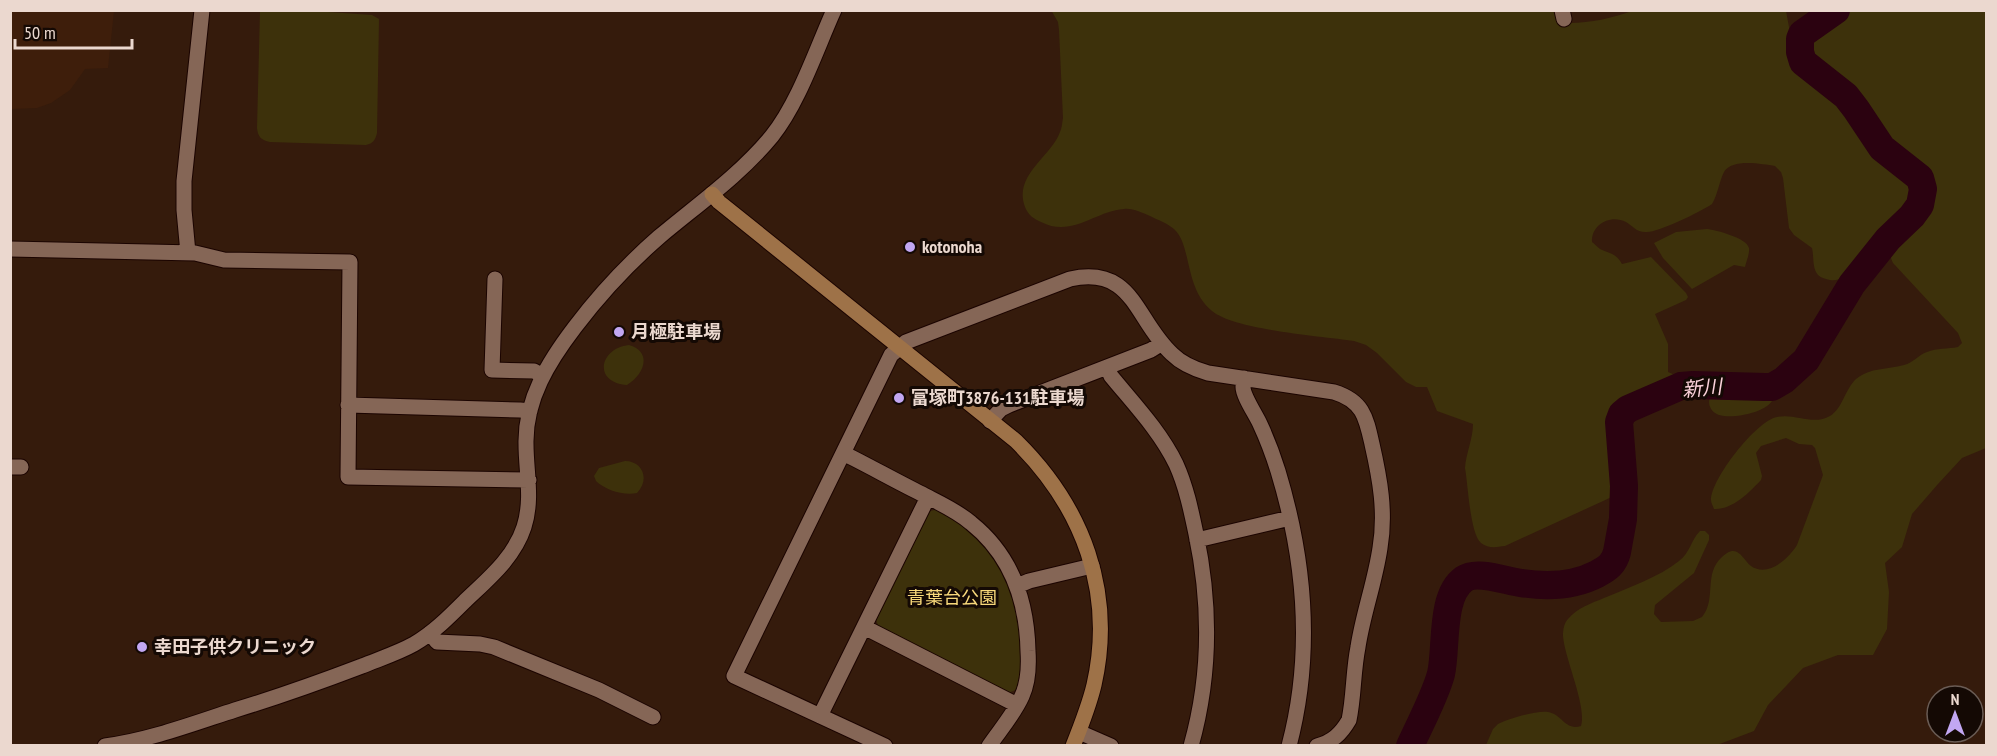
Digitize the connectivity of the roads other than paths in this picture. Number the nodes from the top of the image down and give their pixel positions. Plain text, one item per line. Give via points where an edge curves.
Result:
1 (202, 10) edge
2 (834, 10) edge
3 (712, 194) junction
4 (10, 249) edge
5 (188, 253) junction
6 (495, 279) dead end
7 (1162, 343) junction
8 (900, 348) junction
9 (1107, 367) junction
10 (543, 376) junction
11 (1244, 378) junction
12 (348, 405) junction
13 (530, 411) junction
14 (990, 421) junction
15 (843, 453) junction
16 (529, 480) junction
17 (928, 497) junction
18 (1290, 518) junction
19 (1197, 540) junction
20 (1092, 566) junction
21 (1017, 586) junction
22 (864, 627) junction
23 (430, 633) junction
24 (1017, 705) junction
25 (820, 716) junction
26 (653, 717) dead end
27 (1076, 739) edge
28 (1292, 745) edge
29 (105, 746) edge
30 (885, 746) edge
31 (989, 746) edge
32 (1111, 746) edge
33 (1191, 746) edge
34 (1317, 746) edge

1 - 5 street via 183,196
2 - 3 street via 782,123
3 - 8 street
3 - 10 street via 652,243 616,279 570,334
4 - 5 street
5 - 12 street via 224,260 350,262
6 - 10 street via 492,370 534,371
7 - 8 street via 1122,288 1110,280 1083,276 906,342
7 - 9 street
7 - 11 street via 1172,355 1195,369
8 - 14 street
8 - 15 street via 891,356
9 - 14 street via 1009,405
9 - 19 street via 1176,464
10 - 13 street
11 - 18 street via 1243,389 1270,448
11 - 34 street via 1334,392 1351,399 1363,413 1379,475 1383,511 1381,548 1357,649 1349,720 1335,738
12 - 13 street
12 - 16 street via 348,477
13 - 16 street via 526,441
14 - 20 street via 1028,452 1058,489 1081,531
15 - 17 street
15 - 25 street via 734,676
16 - 23 street via 525,526 510,555
17 - 21 street via 970,521 987,536
17 - 22 street
18 - 19 street
18 - 28 street via 1301,575 1304,628
19 - 33 street via 1206,596 1207,651 1201,705
20 - 21 street
20 - 27 street via 1100,608 1099,655 1092,694
21 - 24 street via 1026,616 1029,660
22 - 24 street
22 - 25 street
23 - 26 street via 437,642 494,647
23 - 29 street via 396,652 294,692 149,737
24 - 31 street
25 - 30 street
27 - 32 street

